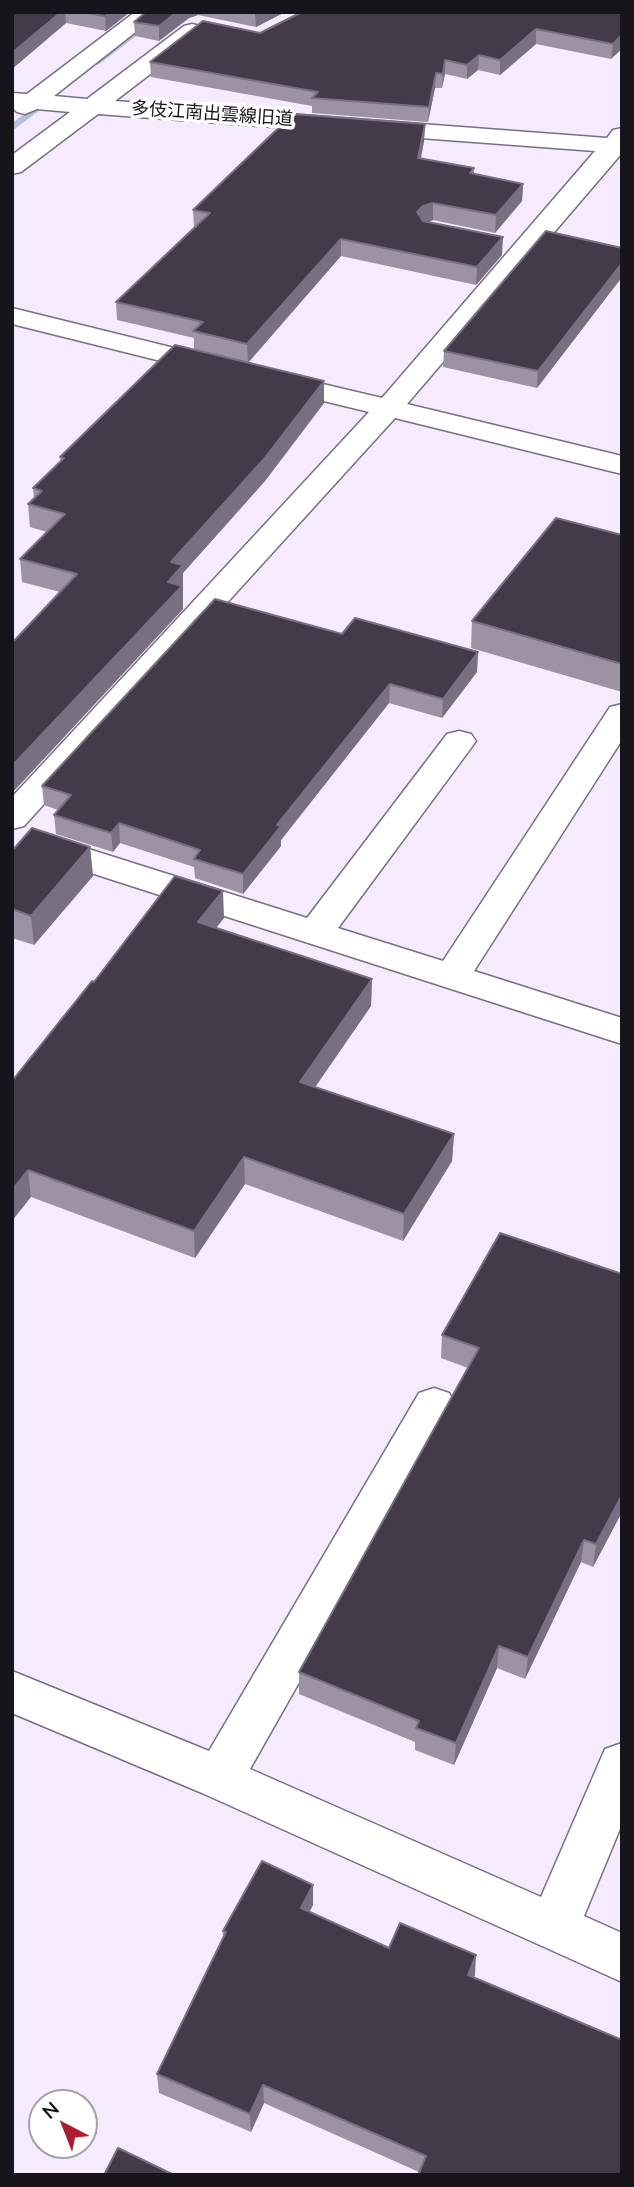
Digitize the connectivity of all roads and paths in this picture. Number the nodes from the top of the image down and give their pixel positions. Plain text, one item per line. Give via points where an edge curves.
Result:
1 (150, 12) edge
2 (211, 28) edge
3 (23, 100) edge
4 (94, 105) junction
5 (12, 116) edge
6 (619, 142) edge
7 (12, 167) edge
8 (499, 244) edge
9 (525, 249) junction
10 (12, 316) edge
11 (388, 409) junction
12 (622, 465) edge
13 (622, 714) edge
14 (459, 741) dead end
15 (12, 818) edge
16 (12, 835) edge
17 (315, 933) junction
18 (451, 977) junction
19 (622, 1031) edge
20 (434, 1405) dead end
21 (12, 1690) edge
22 (622, 1764) edge
23 (219, 1777) junction
24 (554, 1928) junction
25 (622, 1958) edge

1 - 3 street
2 - 4 street via 199,25
3 - 4 street, 多伎江南出雲線旧道
3 - 5 street
4 - 6 street, 多伎江南出雲線旧道
4 - 7 street
6 - 9 street
8 - 9 street
9 - 11 street
10 - 11 street
11 - 12 street
11 - 15 street
13 - 18 street
14 - 17 street
16 - 17 street
17 - 18 street
18 - 19 street
20 - 23 street
21 - 23 street
22 - 24 street
23 - 24 street
24 - 25 street

